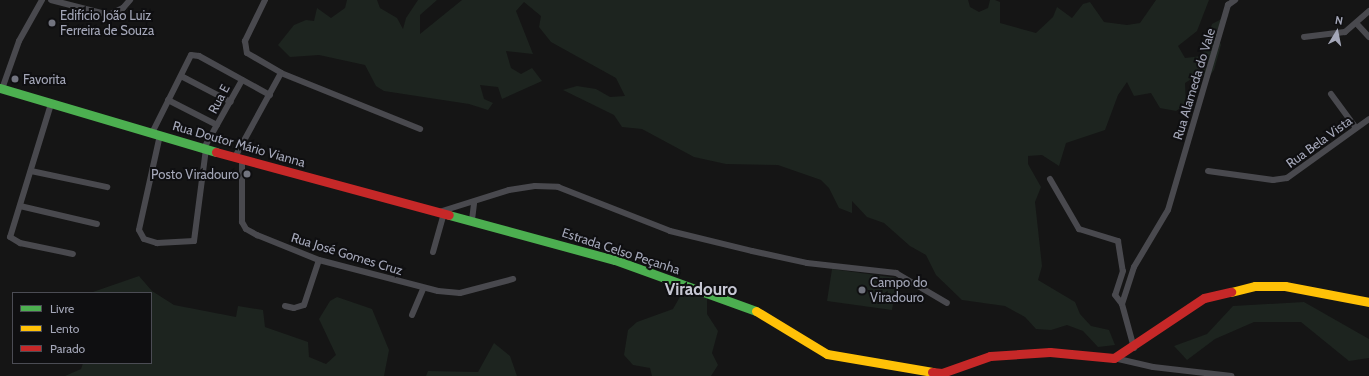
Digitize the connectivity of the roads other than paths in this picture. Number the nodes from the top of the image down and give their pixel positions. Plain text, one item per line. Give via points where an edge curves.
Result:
1 (42, 0) edge
2 (51, 0) edge
3 (130, 0) edge
4 (265, 0) edge
5 (1236, 0) edge
6 (1369, 11) edge
7 (1357, 24) junction
8 (1304, 37) dead end
9 (1369, 37) edge
10 (281, 73) junction
11 (181, 76) junction
12 (242, 80) junction
13 (1, 89) edge
14 (1331, 94) dead end
15 (270, 95) junction
16 (168, 100) junction
17 (231, 102) junction
18 (51, 104) junction
19 (1369, 119) edge
20 (218, 125) junction
21 (1356, 128) junction
22 (420, 129) dead end
23 (156, 134) junction
24 (205, 148) junction
25 (238, 158) junction
26 (31, 171) junction
27 (1208, 172) dead end
28 (1050, 179) dead end
29 (106, 187) dead end
30 (474, 203) junction
31 (20, 206) junction
32 (442, 212) junction
33 (472, 220) junction
34 (97, 224) dead end
35 (433, 252) dead end
36 (73, 254) dead end
37 (319, 260) junction
38 (513, 279) dead end
39 (423, 288) junction
40 (1369, 302) edge
41 (947, 303) dead end
42 (1122, 304) junction
43 (285, 306) dead end
44 (412, 315) dead end
45 (1134, 348) junction
46 (1114, 358) junction
47 (1231, 376) edge

1 - 13 street via 19,41
2 - 3 street via 109,15 123,8
4 - 10 street via 245,41 247,53
5 - 42 street, Rua Alameda do Vale via 1228,5 1194,129 1168,210 1134,267
6 - 7 street
7 - 8 street via 1345,32
7 - 9 street
10 - 15 street
10 - 22 street
11 - 12 street via 191,55 196,55
11 - 16 street
11 - 17 street
12 - 15 street
12 - 17 street, Rua E
13 - 18 main road, Rua Doutor Mário Vianna
14 - 21 street
15 - 25 street
16 - 20 street
16 - 23 street
17 - 20 street, Rua E
18 - 23 main road, Rua Doutor Mário Vianna
18 - 26 street
19 - 21 street, Rua Bela Vista
20 - 24 street, Rua E
21 - 27 street, Rua Bela Vista via 1308,166 1281,180
23 - 24 main road, Rua Doutor Mário Vianna
23 - 24 street via 139,230 144,239 157,242 194,241
24 - 25 main road, Rua Doutor Mário Vianna
25 - 32 main road, Rua Doutor Mário Vianna
25 - 37 street, Rua José Gomes Cruz via 242,222 246,229
26 - 29 street
26 - 31 street
28 - 42 street via 1079,229 1118,241 1123,271 1115,295
30 - 32 street
30 - 33 street
30 - 41 street via 516,189 558,187 670,231 807,263 896,273
31 - 34 street
31 - 36 street via 11,239
32 - 33 main road, Rua Doutor Mário Vianna
32 - 35 street
33 - 46 main road, Estrada Celso Peçanha via 615,260 716,296 761,314 840,358 942,373 990,356 1050,352
37 - 39 street, Rua José Gomes Cruz
37 - 43 street via 304,304 294,308
38 - 39 street, Rua José Gomes Cruz via 460,293
39 - 44 street
40 - 45 main road via 1276,284 1239,288 1198,302
42 - 45 street
45 - 46 main road
46 - 47 street via 1153,367

